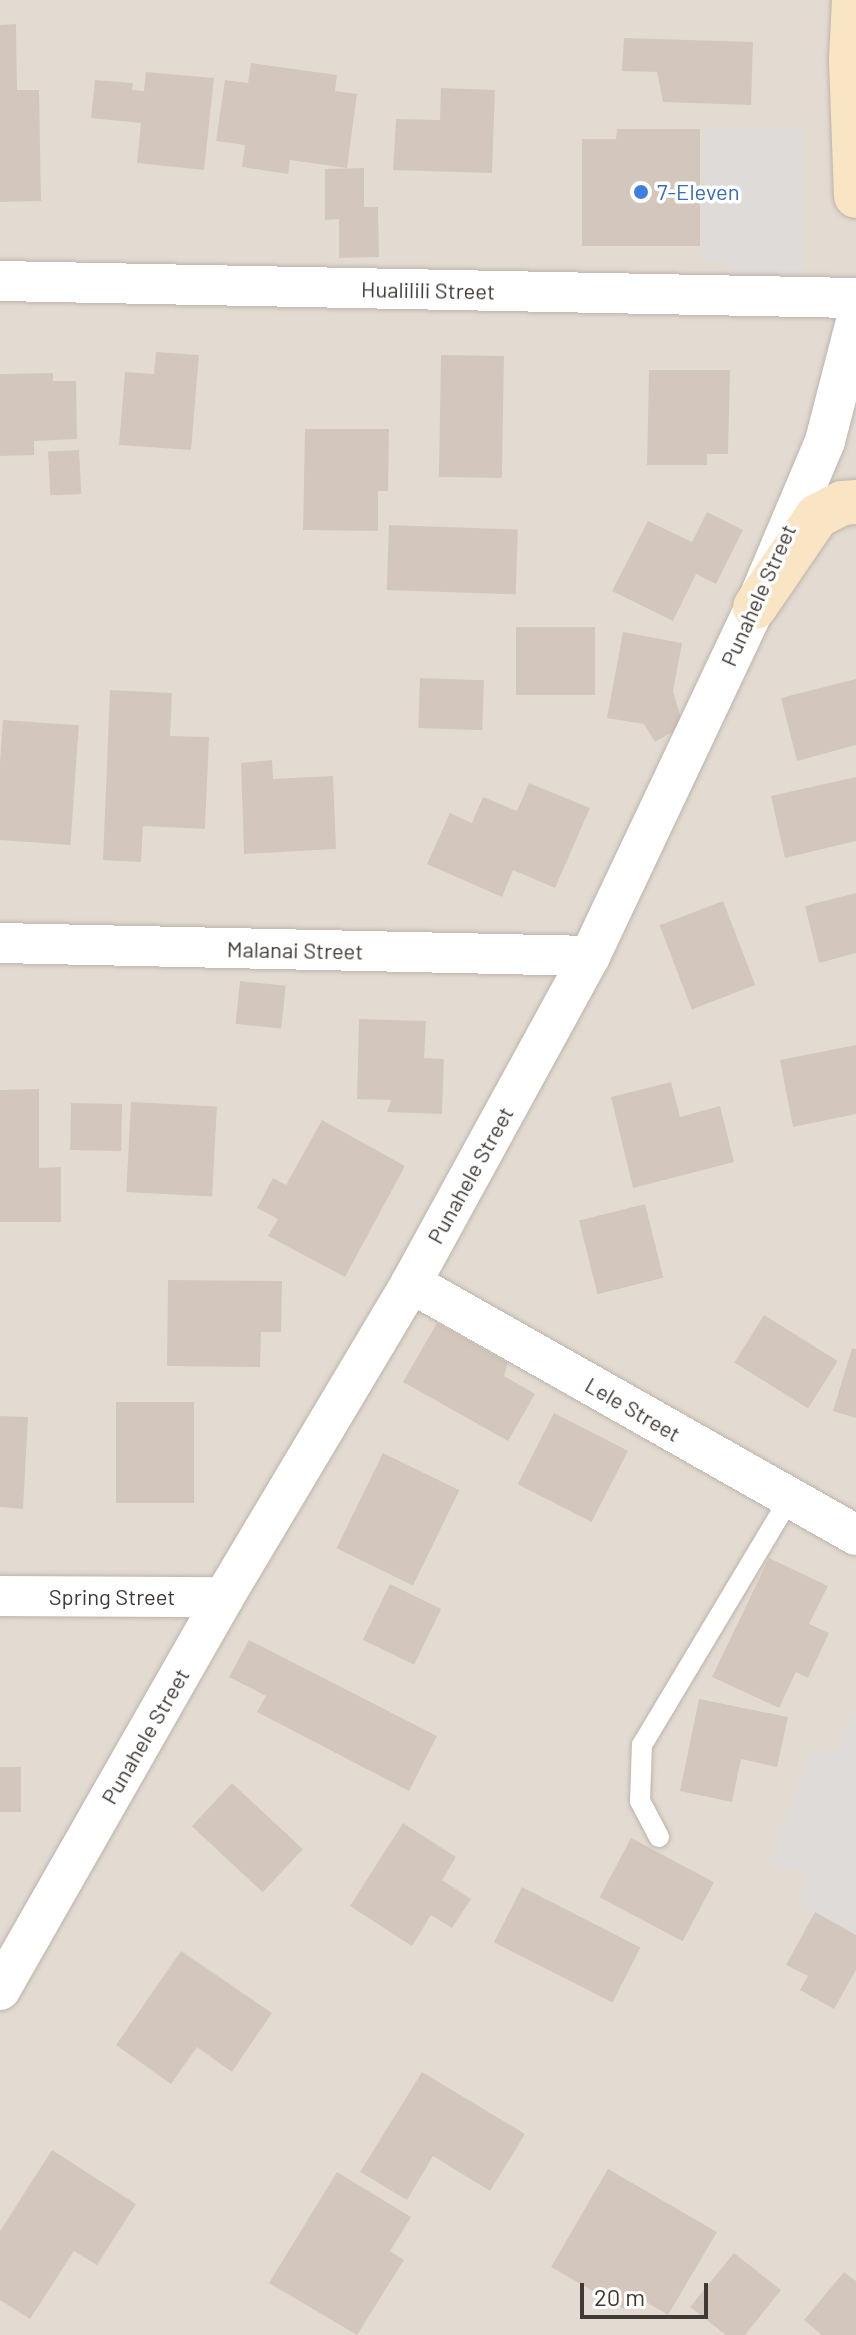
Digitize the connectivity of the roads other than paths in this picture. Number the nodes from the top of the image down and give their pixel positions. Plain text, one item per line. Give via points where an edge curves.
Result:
1 (854, 0) edge
2 (856, 196) edge
3 (0, 281) edge
4 (856, 298) edge
5 (856, 321) edge
6 (856, 502) edge
7 (755, 607) junction
8 (0, 943) edge
9 (590, 956) junction
10 (411, 1283) junction
11 (790, 1498) junction
12 (856, 1535) edge
13 (0, 1596) edge
14 (224, 1597) junction
15 (659, 1837) dead end
16 (0, 1990) edge

1 - 2 street
3 - 4 street, Hualilili Street
5 - 7 street, Punahele Street via 825,441
6 - 7 street via 817,516
7 - 9 street, Punahele Street
8 - 9 street, Malanai Street
9 - 10 street, Punahele Street
10 - 11 street, Lele Street
10 - 14 street, Punahele Street
11 - 12 street, Lele Street
11 - 15 lane via 642,1745 640,1801
13 - 14 street, Spring Street
14 - 16 street, Punahele Street

